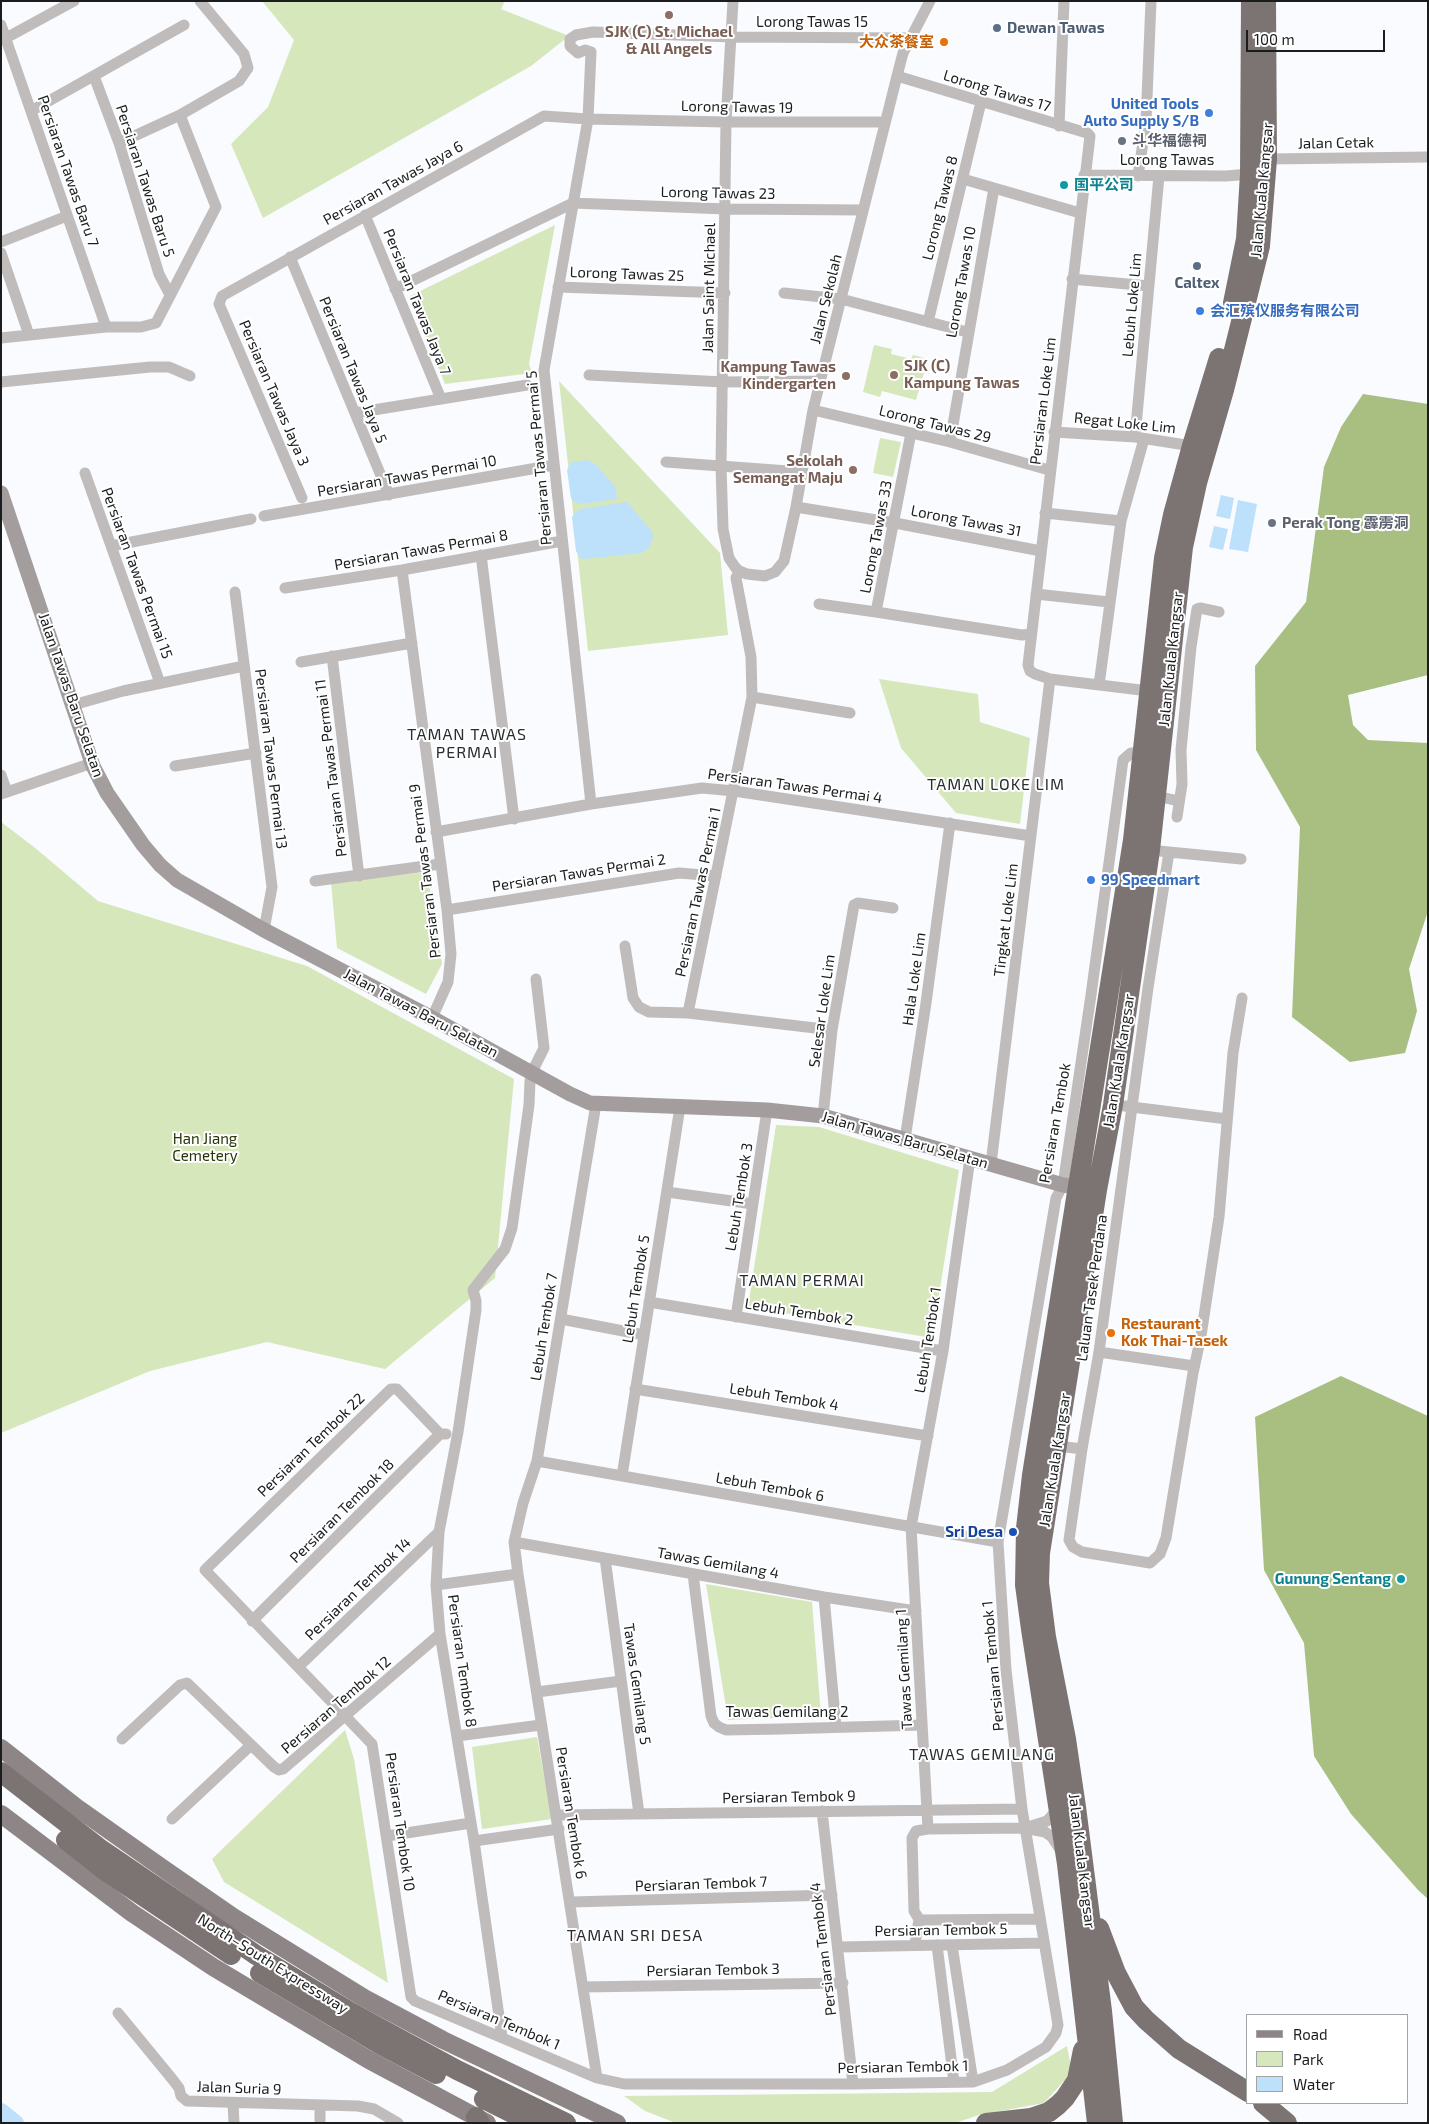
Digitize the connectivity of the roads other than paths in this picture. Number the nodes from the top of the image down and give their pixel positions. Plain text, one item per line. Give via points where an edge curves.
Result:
1 (74, 1) edge
2 (200, 1) edge
3 (733, 1) edge
4 (930, 1) edge
5 (1064, 1) edge
6 (1151, 1) edge
7 (1251, 1) edge
8 (1266, 1) edge
9 (1, 25) edge
10 (184, 25) dead end
11 (733, 36) junction
12 (6, 38) junction
13 (910, 38) junction
14 (592, 52) joint
15 (94, 76) junction
16 (897, 76) junction
17 (981, 102) junction
18 (31, 111) junction
19 (180, 115) junction
20 (588, 119) junction
21 (726, 122) junction
22 (885, 122) junction
23 (1059, 126) junction
24 (1089, 135) joint
25 (119, 143) junction
26 (1428, 157) edge
27 (1267, 159) junction
28 (1250, 174) junction
29 (1084, 175) junction
30 (1138, 176) junction
31 (1159, 176) junction
32 (963, 179) junction
33 (994, 188) junction
34 (573, 203) junction
35 (726, 209) junction
36 (863, 210) junction
37 (1080, 213) junction
38 (365, 215) junction
39 (67, 216) junction
40 (1, 242) edge
41 (1, 253) edge
42 (290, 257) junction
43 (1072, 279) junction
44 (1149, 286) junction
45 (558, 287) junction
46 (396, 289) junction
47 (725, 293) junction
48 (784, 294) dead end
49 (170, 295) junction
50 (841, 299) junction
51 (220, 300) joint
52 (928, 322) junction
53 (106, 327) junction
54 (967, 332) junction
55 (29, 335) junction
56 (1, 338) edge
57 (589, 375) dead end
58 (190, 376) dead end
59 (1, 382) edge
60 (723, 382) junction
61 (821, 382) junction
62 (527, 385) dead end
63 (441, 399) junction
64 (813, 410) junction
65 (355, 413) junction
66 (1054, 432) junction
67 (911, 433) junction
68 (1140, 438) junction
69 (950, 442) junction
70 (1192, 446) junction
71 (666, 462) dead end
72 (554, 465) junction
73 (721, 466) junction
74 (1049, 470) junction
75 (802, 472) junction
76 (85, 473) dead end
77 (1, 493) edge
78 (389, 495) junction
79 (302, 498) dead end
80 (796, 507) junction
81 (1045, 513) junction
82 (264, 516) dead end
83 (251, 519) dead end
84 (1121, 522) junction
85 (894, 523) junction
86 (562, 541) junction
87 (111, 546) junction
88 (1041, 552) junction
89 (480, 554) junction
90 (402, 570) junction
91 (737, 577) junction
92 (285, 588) dead end
93 (235, 592) dead end
94 (1036, 594) junction
95 (1109, 602) junction
96 (819, 604) dead end
97 (876, 612) junction
98 (1219, 612) dead end
99 (1031, 634) junction
100 (412, 643) junction
101 (1182, 646) junction
102 (332, 656) junction
103 (301, 662) dead end
104 (244, 666) junction
105 (1050, 679) junction
106 (160, 683) junction
107 (1099, 685) junction
108 (1149, 691) junction
109 (752, 697) junction
110 (73, 705) junction
111 (850, 713) dead end
112 (256, 753) junction
113 (92, 764) junction
114 (175, 766) dead end
115 (1, 775) edge
116 (734, 790) junction
117 (4, 793) edge
118 (1156, 796) junction
119 (1179, 801) junction
120 (591, 804) junction
121 (1177, 817) dead end
122 (514, 819) junction
123 (950, 824) junction
124 (436, 832) junction
125 (1031, 836) junction
126 (1160, 851) junction
127 (1241, 859) dead end
128 (440, 864) junction
129 (359, 876) junction
130 (716, 876) junction
131 (315, 881) dead end
132 (894, 908) dead end
133 (447, 910) junction
134 (264, 930) junction
135 (625, 946) dead end
136 (536, 979) dead end
137 (1242, 998) dead end
138 (688, 1012) junction
139 (432, 1018) junction
140 (832, 1030) junction
141 (532, 1072) junction
142 (596, 1104) junction
143 (1122, 1106) junction
144 (680, 1107) junction
145 (767, 1110) junction
146 (823, 1116) junction
147 (1227, 1119) junction
148 (905, 1139) junction
149 (970, 1158) junction
150 (991, 1164) junction
151 (1079, 1187) junction
152 (667, 1192) junction
153 (753, 1204) junction
154 (649, 1302) junction
155 (736, 1317) junction
156 (561, 1319) junction
157 (644, 1335) junction
158 (943, 1351) junction
159 (1099, 1352) junction
160 (1194, 1366) junction
161 (635, 1389) junction
162 (1043, 1410) junction
163 (458, 1432) junction
164 (440, 1434) junction
165 (928, 1436) junction
166 (1058, 1446) junction
167 (1082, 1449) junction
168 (537, 1461) junction
169 (1032, 1475) junction
170 (622, 1476) junction
171 (911, 1527) junction
172 (439, 1532) junction
173 (998, 1542) junction
174 (515, 1548) junction
175 (605, 1558) junction
176 (205, 1570) joint
177 (518, 1574) junction
178 (693, 1574) junction
179 (436, 1585) junction
180 (824, 1597) junction
181 (916, 1611) junction
182 (252, 1620) junction
183 (440, 1634) junction
184 (298, 1667) junction
185 (621, 1681) junction
186 (537, 1692) junction
187 (345, 1716) junction
188 (922, 1724) junction
189 (541, 1725) junction
190 (836, 1727) junction
191 (457, 1736) junction
192 (122, 1739) dead end
193 (250, 1745) junction
194 (1, 1748) edge
195 (1, 1772) edge
196 (1, 1789) edge
197 (1059, 1802) junction
198 (1022, 1809) junction
199 (927, 1810) junction
200 (822, 1811) junction
201 (1, 1814) edge
202 (639, 1814) junction
203 (557, 1815) junction
204 (172, 1819) dead end
205 (471, 1823) junction
206 (1025, 1828) junction
207 (928, 1829) junction
208 (559, 1830) junction
209 (387, 1836) junction
210 (474, 1841) junction
211 (1067, 1864) junction
212 (832, 1895) junction
213 (571, 1902) junction
214 (1087, 1904) junction
215 (918, 1919) junction
216 (1039, 1919) junction
217 (1043, 1943) junction
218 (915, 1944) junction
219 (937, 1945) junction
220 (952, 1945) junction
221 (839, 1947) junction
222 (843, 1983) junction
223 (583, 1987) junction
224 (410, 1995) joint
225 (118, 2013) dead end
226 (1085, 2016) junction
227 (502, 2037) junction
228 (597, 2078) junction
229 (954, 2082) junction
230 (973, 2082) junction
231 (853, 2084) junction
232 (1246, 2091) edge
233 (233, 2104) junction
234 (1264, 2104) edge
235 (320, 2106) junction
236 (481, 2121) edge
237 (234, 2123) edge
238 (320, 2123) edge
239 (398, 2123) edge
240 (532, 2123) edge
241 (566, 2123) edge
242 (617, 2123) edge
243 (986, 2123) edge
244 (1097, 2123) edge
245 (1113, 2123) edge
246 (1287, 2123) edge

1 - 12 street
2 - 19 street via 244,54 248,68 238,81
3 - 11 street, Jalan Saint Michael
4 - 13 street, Jalan Sekolah
5 - 23 street
6 - 30 street via 1146,122
7 - 28 highway, Jalan Kuala Kangsar
8 - 27 highway, Jalan Kuala Kangsar
9 - 12 street, Persiaran Tawas Baru 7
10 - 15 street
11 - 13 street, Lorong Tawas 15
11 - 14 street, Lorong Tawas 15 via 593,32 570,39 569,43 578,53
11 - 21 street, Jalan Saint Michael
12 - 18 street, Persiaran Tawas Baru 7
13 - 16 street, Jalan Sekolah
14 - 20 street, Persiaran Tawas Permai 5
15 - 18 street
15 - 25 street, Persiaran Tawas Baru 5
16 - 17 street, Lorong Tawas 17
16 - 22 street, Jalan Sekolah
17 - 23 street, Lorong Tawas 17
17 - 32 street, Lorong Tawas 8
18 - 39 street, Persiaran Tawas Baru 7
19 - 25 street
19 - 49 street via 216,207
20 - 21 street, Lorong Tawas 19
20 - 34 street, Persiaran Tawas Permai 5
20 - 38 street, Persiaran Tawas Jaya 6 via 544,116
21 - 22 street, Lorong Tawas 19
21 - 35 street, Jalan Saint Michael
22 - 36 street, Jalan Sekolah
23 - 24 street, Lorong Tawas 17
24 - 29 street, Persiaran Loke Lim
25 - 49 street, Persiaran Tawas Baru 5 via 159,274
26 - 27 street, Jalan Cetak
27 - 28 street
27 - 101 highway, Jalan Kuala Kangsar via 1260,246 1183,547
28 - 31 street, Lorong Tawas
28 - 70 highway, Jalan Kuala Kangsar via 1246,239 1232,310
29 - 30 street, Lorong Tawas
29 - 37 street, Persiaran Loke Lim
30 - 31 street, Lorong Tawas
31 - 44 street, Lebuh Loke Lim
32 - 33 street
32 - 52 street, Lorong Tawas 8
33 - 37 street
33 - 54 street, Lorong Tawas 10
34 - 35 street, Lorong Tawas 23
34 - 45 street, Persiaran Tawas Permai 5
34 - 46 street
35 - 36 street, Lorong Tawas 23
35 - 47 street, Jalan Saint Michael
36 - 50 street, Jalan Sekolah
37 - 43 street, Persiaran Loke Lim
38 - 42 street, Persiaran Tawas Jaya 6
38 - 46 street, Persiaran Tawas Jaya 7
39 - 40 street
39 - 53 street, Persiaran Tawas Baru 7
41 - 55 street
42 - 51 street, Persiaran Tawas Jaya 6
42 - 65 street, Persiaran Tawas Jaya 5
43 - 44 street
43 - 66 street, Persiaran Loke Lim
44 - 68 street, Lebuh Loke Lim
45 - 47 street, Lorong Tawas 25
45 - 72 street, Persiaran Tawas Permai 5 via 544,370
46 - 63 street, Persiaran Tawas Jaya 7
47 - 60 street, Jalan Saint Michael
48 - 50 street
49 - 53 street via 156,323 140,327
50 - 52 street
50 - 61 street, Jalan Sekolah
51 - 79 street, Persiaran Tawas Jaya 3
52 - 54 street
53 - 55 street
54 - 69 street, Lorong Tawas 10
55 - 56 street
57 - 60 street
58 - 59 street via 169,367 150,367
60 - 61 street
60 - 73 street, Jalan Saint Michael
61 - 64 street, Jalan Sekolah
62 - 63 street
63 - 65 street
64 - 67 street, Lorong Tawas 29
64 - 75 street, Jalan Sekolah
65 - 78 street, Persiaran Tawas Jaya 5
66 - 68 street, Regat Loke Lim
66 - 74 street, Persiaran Loke Lim
67 - 69 street, Lorong Tawas 29
67 - 85 street, Lorong Tawas 33
68 - 70 street, Regat Loke Lim
68 - 84 street, Lebuh Loke Lim
69 - 74 street, Lorong Tawas 29
70 - 108 highway, Jalan Kuala Kangsar via 1164,558
71 - 73 street
72 - 78 street, Persiaran Tawas Permai 10
72 - 86 street, Persiaran Tawas Permai 5
73 - 75 street
73 - 91 street, Jalan Saint Michael via 724,542
74 - 81 street, Persiaran Loke Lim
75 - 80 street, Jalan Sekolah
76 - 87 street, Persiaran Tawas Permai 15
77 - 110 street, Jalan Tawas Baru Selatan
78 - 82 street, Persiaran Tawas Permai 10
80 - 85 street, Lorong Tawas 31
80 - 91 street, Jalan Sekolah via 784,561 779,569 764,576
81 - 84 street
81 - 88 street, Persiaran Loke Lim
83 - 87 street
84 - 95 street, Lebuh Loke Lim
85 - 88 street, Lorong Tawas 31
85 - 97 street, Lorong Tawas 33
86 - 89 street, Persiaran Tawas Permai 8
86 - 120 street, Persiaran Tawas Permai 5
87 - 106 street, Persiaran Tawas Permai 15
88 - 94 street, Persiaran Loke Lim
89 - 90 street, Persiaran Tawas Permai 8
89 - 122 street
90 - 92 street, Persiaran Tawas Permai 8
90 - 100 street, Persiaran Tawas Permai 9
91 - 109 street, Persiaran Tawas Permai 1 via 751,657
93 - 104 street, Persiaran Tawas Permai 13
94 - 95 street
94 - 99 street, Persiaran Loke Lim
95 - 107 street, Lebuh Loke Lim
96 - 97 street
97 - 99 street, Lorong Tawas 33
98 - 101 street via 1197,609
99 - 105 street, Persiaran Loke Lim via 1030,671
100 - 102 street
100 - 124 street, Persiaran Tawas Permai 9
101 - 118 highway, Jalan Kuala Kangsar
101 - 119 street via 1182,784
102 - 103 street
102 - 129 street, Persiaran Tawas Permai 11
104 - 106 street
104 - 112 street, Persiaran Tawas Permai 13
105 - 107 street
105 - 125 street, Tingkat Loke Lim
106 - 110 street
107 - 108 street
108 - 151 highway, Jalan Kuala Kangsar via 1133,840
109 - 111 street
109 - 116 street, Persiaran Tawas Permai 1
110 - 113 street, Jalan Tawas Baru Selatan
112 - 114 street
112 - 134 street, Persiaran Tawas Permai 13 via 272,886
113 - 117 street
113 - 134 street, Jalan Tawas Baru Selatan via 107,793 160,866 177,880
115 - 117 street
116 - 120 street, Persiaran Tawas Permai 4 via 688,788
116 - 123 street, Persiaran Tawas Permai 4
116 - 130 street, Persiaran Tawas Permai 1
118 - 119 street
118 - 126 highway, Jalan Kuala Kangsar
119 - 121 street
120 - 122 street, Persiaran Tawas Permai 4
122 - 124 street, Persiaran Tawas Permai 4
123 - 125 street, Persiaran Tawas Permai 4
123 - 148 street, Hala Loke Lim
124 - 128 street, Persiaran Tawas Permai 9
125 - 150 street, Tingkat Loke Lim
126 - 127 street
126 - 143 highway, Jalan Kuala Kangsar
128 - 129 street
128 - 133 street, Persiaran Tawas Permai 9
129 - 131 street
130 - 133 street, Persiaran Tawas Permai 2 via 679,873
130 - 138 street, Persiaran Tawas Permai 1
132 - 140 street, Selesar Loke Lim via 854,905
133 - 139 street, Persiaran Tawas Permai 9 via 451,967
134 - 139 street, Jalan Tawas Baru Selatan
135 - 138 street via 633,998 639,1007 649,1012
136 - 141 street via 545,1045
137 - 147 street
138 - 140 street
139 - 141 street, Jalan Tawas Baru Selatan
140 - 146 street, Selesar Loke Lim
141 - 142 street, Jalan Tawas Baru Selatan via 570,1094
141 - 163 street, Persiaran Tembok 8 via 512,1228 505,1249 473,1290 476,1310
142 - 144 street, Jalan Tawas Baru Selatan
142 - 156 street, Lebuh Tembok 7
143 - 147 street
143 - 151 highway, Jalan Kuala Kangsar
143 - 159 street, Laluan Tasek Perdana
144 - 145 street, Jalan Tawas Baru Selatan
144 - 152 street, Lebuh Tembok 5
145 - 146 street, Jalan Tawas Baru Selatan
145 - 153 street, Lebuh Tembok 3
146 - 148 street, Jalan Tawas Baru Selatan
147 - 160 street via 1219,1217
148 - 149 street, Jalan Tawas Baru Selatan
149 - 150 street, Jalan Tawas Baru Selatan
149 - 158 street, Lebuh Tembok 1
150 - 151 street, Jalan Tawas Baru Selatan
151 - 162 highway, Jalan Kuala Kangsar
151 - 166 highway, Jalan Kuala Kangsar
151 - 173 street, Persiaran Tembok via 1056,1198
152 - 153 street
152 - 154 street, Lebuh Tembok 5
153 - 155 street, Lebuh Tembok 3
154 - 155 street, Lebuh Tembok 2
154 - 157 street, Lebuh Tembok 5
155 - 158 street, Lebuh Tembok 2
156 - 157 street
156 - 168 street, Lebuh Tembok 7
157 - 161 street, Lebuh Tembok 5
158 - 165 street, Lebuh Tembok 1
159 - 160 street
159 - 167 street, Laluan Tasek Perdana
160 - 167 street, Laluan Tasek Perdana via 1166,1538 1160,1554 1150,1563 1082,1552 1068,1540
161 - 165 street, Lebuh Tembok 4
161 - 170 street, Lebuh Tembok 5
162 - 166 highway via 1048,1416 1049,1436
162 - 169 highway, Jalan Kuala Kangsar
163 - 164 street
163 - 172 street, Persiaran Tembok 8
164 - 176 street, Persiaran Tembok 22 via 397,1390 391,1389
164 - 182 street, Persiaran Tembok 18
165 - 171 street, Lebuh Tembok 1
166 - 167 street
166 - 169 highway via 1048,1450 1039,1470
166 - 214 highway, Jalan Kuala Kangsar via 1042,1537 1039,1583 1069,1760
168 - 170 street, Lebuh Tembok 6
168 - 174 street, Lebuh Tembok 7 via 523,1502
169 - 197 highway, Jalan Kuala Kangsar via 1026,1528 1025,1585
170 - 171 street, Lebuh Tembok 6
171 - 173 street, Lebuh Tembok 6
171 - 181 street, Tawas Gemilang 1
172 - 179 street, Persiaran Tembok 8
172 - 184 street, Persiaran Tembok 14
173 - 198 street, Persiaran Tembok 1 via 1006,1670
174 - 175 street, Tawas Gemilang 4
174 - 177 street, Persiaran Tembok 6
175 - 178 street, Tawas Gemilang 4
175 - 185 street, Tawas Gemilang 5
176 - 182 street, Persiaran Tembok 10
177 - 179 street
177 - 186 street, Persiaran Tembok 6
178 - 180 street, Tawas Gemilang 4
178 - 190 street, Tawas Gemilang 2 via 710,1716 714,1723 726,1730
179 - 183 street, Persiaran Tembok 8
180 - 181 street, Tawas Gemilang 4
180 - 190 street
181 - 188 street, Tawas Gemilang 1
182 - 184 street, Persiaran Tembok 10
183 - 187 street, Persiaran Tembok 12
183 - 191 street, Persiaran Tembok 8
184 - 187 street, Persiaran Tembok 10
185 - 186 street
185 - 202 street, Tawas Gemilang 5
186 - 189 street, Persiaran Tembok 6
187 - 193 street, Persiaran Tembok 12 via 283,1769 277,1769
187 - 209 street, Persiaran Tembok 10 via 374,1748
188 - 190 street, Tawas Gemilang 2
188 - 199 street, Tawas Gemilang 1
189 - 191 street
189 - 203 street, Persiaran Tembok 6
191 - 205 street, Persiaran Tembok 8
192 - 193 street, Persiaran Tembok 12 via 185,1683 190,1684
193 - 204 street
194 - 242 main road via 76,1807 233,1917 364,1998 443,2040
195 - 241 highway, North–South Expressway via 99,1848 256,1955 352,2013 457,2070
196 - 240 highway, North–South Expressway via 104,1870 202,1937 381,2045
197 - 206 street via 1047,1821
197 - 211 highway, Jalan Kuala Kangsar
198 - 199 street, Persiaran Tembok 9
198 - 206 street, Persiaran Tembok 1
199 - 200 street, Persiaran Tembok 9
199 - 207 street, Tawas Gemilang 1
200 - 202 street, Persiaran Tembok 9
200 - 212 street, Persiaran Tembok 4
201 - 236 main road via 132,1913 213,1967 369,2060
202 - 203 street, Persiaran Tembok 9
203 - 208 street, Persiaran Tembok 6
205 - 209 street
205 - 210 street, Persiaran Tembok 8
206 - 207 street
206 - 211 street via 1045,1832 1052,1837 1060,1846
206 - 216 street, Persiaran Tembok 1
207 - 215 street via 916,1831 912,1838 914,1910
208 - 210 street
208 - 213 street, Persiaran Tembok 6
209 - 224 street, Persiaran Tembok 10
210 - 227 street, Persiaran Tembok 8
211 - 226 highway, Jalan Kuala Kangsar
212 - 213 street, Persiaran Tembok 7
212 - 221 street, Persiaran Tembok 4
213 - 223 street, Persiaran Tembok 6
214 - 232 highway via 1134,2007 1179,2049
214 - 245 highway, Jalan Kuala Kangsar
215 - 216 street
215 - 218 street
216 - 217 street, Persiaran Tembok 1
217 - 220 street, Persiaran Tembok 5
217 - 230 street, Persiaran Tembok 1 via 1056,2015 1056,2033 1033,2057
218 - 219 street, Persiaran Tembok 5
218 - 221 street, Persiaran Tembok 5
219 - 220 street, Persiaran Tembok 5
219 - 229 street
220 - 230 street
221 - 222 street, Persiaran Tembok 4
222 - 223 street, Persiaran Tembok 3
222 - 231 street, Persiaran Tembok 4
223 - 228 street, Persiaran Tembok 6
224 - 227 street, Persiaran Tembok 1 via 415,2001
225 - 233 street, Jalan Suria 9 via 180,2088 183,2098 190,2102
226 - 243 highway via 1080,2068 1077,2080 1065,2098 1040,2116
226 - 244 highway, Jalan Kuala Kangsar
227 - 228 street, Persiaran Tembok 1
228 - 231 street, Persiaran Tembok 1 via 624,2084
229 - 230 street, Persiaran Tembok 1
229 - 231 street, Persiaran Tembok 1
233 - 235 street, Jalan Suria 9
233 - 237 street
234 - 246 highway
235 - 238 street
235 - 239 street, Jalan Suria 9 via 367,2108

